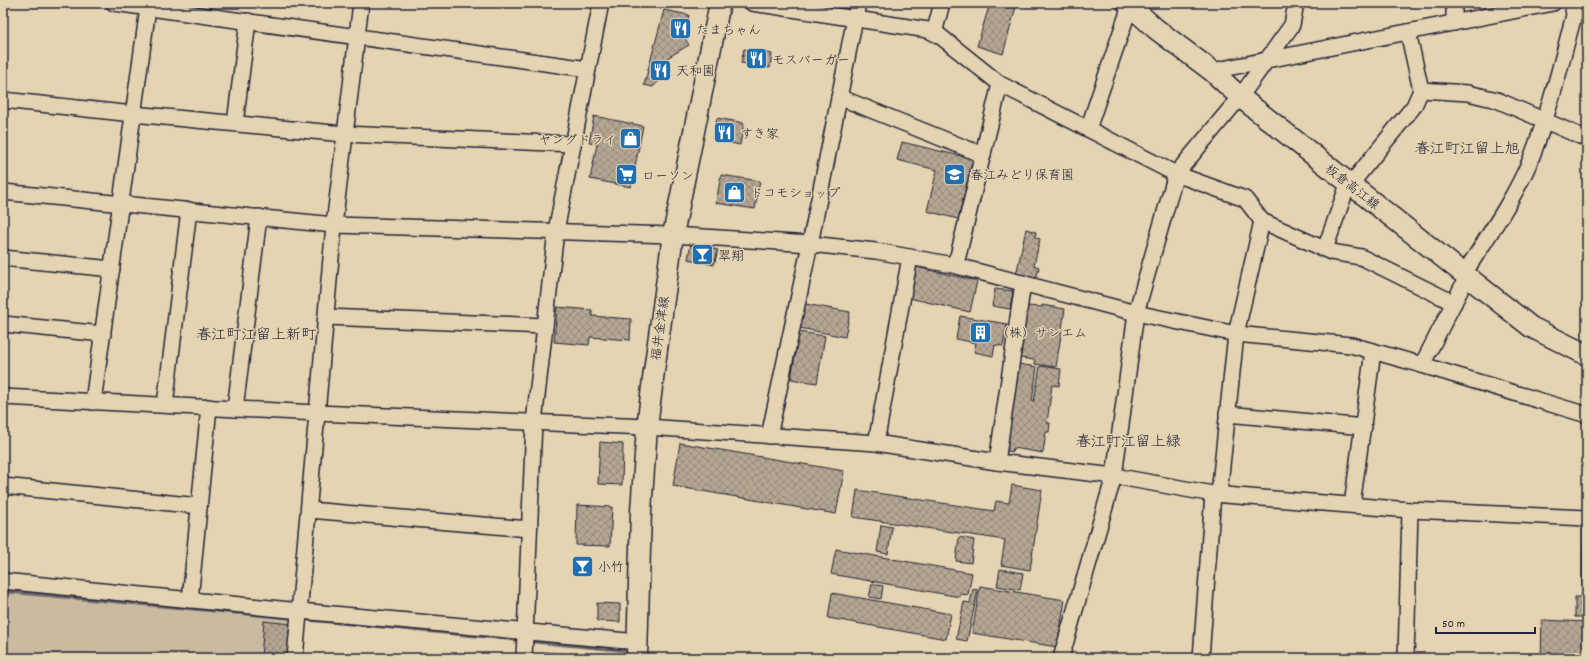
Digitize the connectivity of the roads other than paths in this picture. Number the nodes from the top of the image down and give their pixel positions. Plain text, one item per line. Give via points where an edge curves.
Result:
1 (114, 3) edge
2 (362, 3) edge
3 (601, 3) edge
4 (720, 3) edge
5 (752, 3) edge
6 (858, 3) edge
7 (942, 3) edge
8 (1296, 3) edge
9 (1454, 3) edge
10 (1553, 3) edge
11 (1572, 3) edge
12 (1132, 5) edge
13 (148, 8) junction
14 (855, 18) junction
15 (248, 21) junction
16 (1454, 23) junction
17 (1408, 32) junction
18 (934, 33) junction
19 (357, 36) junction
20 (1267, 60) junction
21 (588, 69) junction
22 (1212, 71) junction
23 (1000, 84) junction
24 (1421, 90) junction
25 (839, 97) junction
26 (1240, 97) junction
27 (3, 100) edge
28 (133, 114) junction
29 (1545, 121) junction
30 (235, 123) junction
31 (1088, 129) junction
32 (344, 134) junction
33 (1587, 139) edge
34 (573, 144) junction
35 (983, 154) junction
36 (1176, 174) junction
37 (1351, 184) junction
38 (3, 192) edge
39 (121, 204) junction
40 (189, 210) junction
41 (259, 217) junction
42 (1262, 220) junction
43 (334, 225) junction
44 (556, 231) junction
45 (673, 235) junction
46 (810, 244) junction
47 (1325, 249) junction
48 (910, 257) junction
49 (3, 258) edge
50 (953, 265) junction
51 (112, 269) junction
52 (1466, 275) junction
53 (1023, 283) junction
54 (1454, 303) junction
55 (1136, 313) junction
56 (326, 316) junction
57 (3, 324) edge
58 (545, 326) junction
59 (103, 334) junction
60 (1236, 334) junction
61 (1373, 351) junction
62 (1587, 355) edge
63 (1422, 365) junction
64 (3, 397) edge
65 (93, 402) junction
66 (165, 405) junction
67 (209, 407) junction
68 (235, 409) junction
69 (317, 413) junction
70 (1227, 414) junction
71 (1587, 415) edge
72 (534, 422) junction
73 (647, 427) junction
74 (1364, 427) junction
75 (769, 436) junction
76 (876, 443) junction
77 (996, 462) junction
78 (1114, 476) junction
79 (3, 486) edge
80 (1216, 494) junction
81 (1352, 505) junction
82 (199, 506) junction
83 (309, 510) junction
84 (1410, 510) junction
85 (1587, 518) edge
86 (529, 529) junction
87 (3, 581) edge
88 (190, 600) junction
89 (300, 611) junction
90 (525, 632) junction
91 (637, 650) edge
92 (295, 658) edge
93 (524, 658) edge
94 (1061, 658) edge
95 (1064, 658) edge
96 (1201, 658) edge
97 (1406, 658) edge

1 - 13 street
2 - 19 street
3 - 21 street
4 - 45 main road, 福井金津線
5 - 14 street
6 - 14 street
7 - 18 street
8 - 20 street via 1292,25
9 - 16 street
10 - 16 street
11 - 29 street via 1574,15
12 - 22 main road, 板倉高江線 via 1156,29
12 - 31 street
13 - 15 street
13 - 28 street
14 - 18 street
14 - 25 street
15 - 19 street
15 - 30 street
16 - 17 street
17 - 20 street
17 - 24 street
18 - 23 street
19 - 21 street
19 - 32 street
20 - 22 street
20 - 26 street
21 - 34 street
22 - 26 main road, 板倉高江線
23 - 31 street
23 - 35 street
24 - 29 street via 1468,93 1497,100
24 - 37 street via 1414,106
25 - 35 street
25 - 46 street
26 - 36 street
26 - 37 main road, 板倉高江線
27 - 28 street
28 - 30 street
28 - 39 street
29 - 33 street
29 - 52 street via 1513,196
30 - 32 street
31 - 36 street
32 - 34 street
32 - 43 street
34 - 44 street
35 - 50 street via 958,256
36 - 42 street via 1245,199
36 - 55 street
37 - 47 street via 1346,190
37 - 52 main road, 板倉高江線
38 - 39 street
39 - 40 street
39 - 51 street
40 - 41 street
40 - 66 street
41 - 43 street
41 - 68 street
42 - 47 street
42 - 60 street
43 - 44 street
43 - 56 street
44 - 45 street
44 - 58 street
45 - 46 street
45 - 73 main road, 福井金津線
46 - 48 street
46 - 75 street
47 - 54 street via 1361,257
48 - 50 street
48 - 76 street
49 - 51 street
50 - 53 street
51 - 59 street
52 - 54 street
52 - 62 main road, 板倉高江線 via 1530,327
53 - 55 street
53 - 77 street
54 - 63 street
55 - 60 street
55 - 78 street
56 - 58 street
56 - 69 street
57 - 59 street
58 - 72 street
59 - 65 street
60 - 61 street via 1351,345
60 - 70 street
61 - 63 street
61 - 74 street
63 - 71 street
64 - 65 street
65 - 66 street
66 - 67 street
67 - 68 street
67 - 82 street
68 - 69 street
69 - 72 street
69 - 83 street
70 - 74 street
70 - 80 street
72 - 73 street
72 - 86 street
73 - 75 street
73 - 91 main road, 福井金津線 via 641,511
74 - 81 street
75 - 76 street
76 - 77 street
77 - 78 street
78 - 80 street
78 - 94 street
79 - 82 street
80 - 81 street
80 - 96 street
81 - 84 street
82 - 88 street
83 - 86 street
83 - 89 street
84 - 85 street
84 - 97 street
86 - 90 street
87 - 88 street
88 - 89 street
89 - 90 street
89 - 92 street
90 - 91 street
90 - 93 street
94 - 95 street

